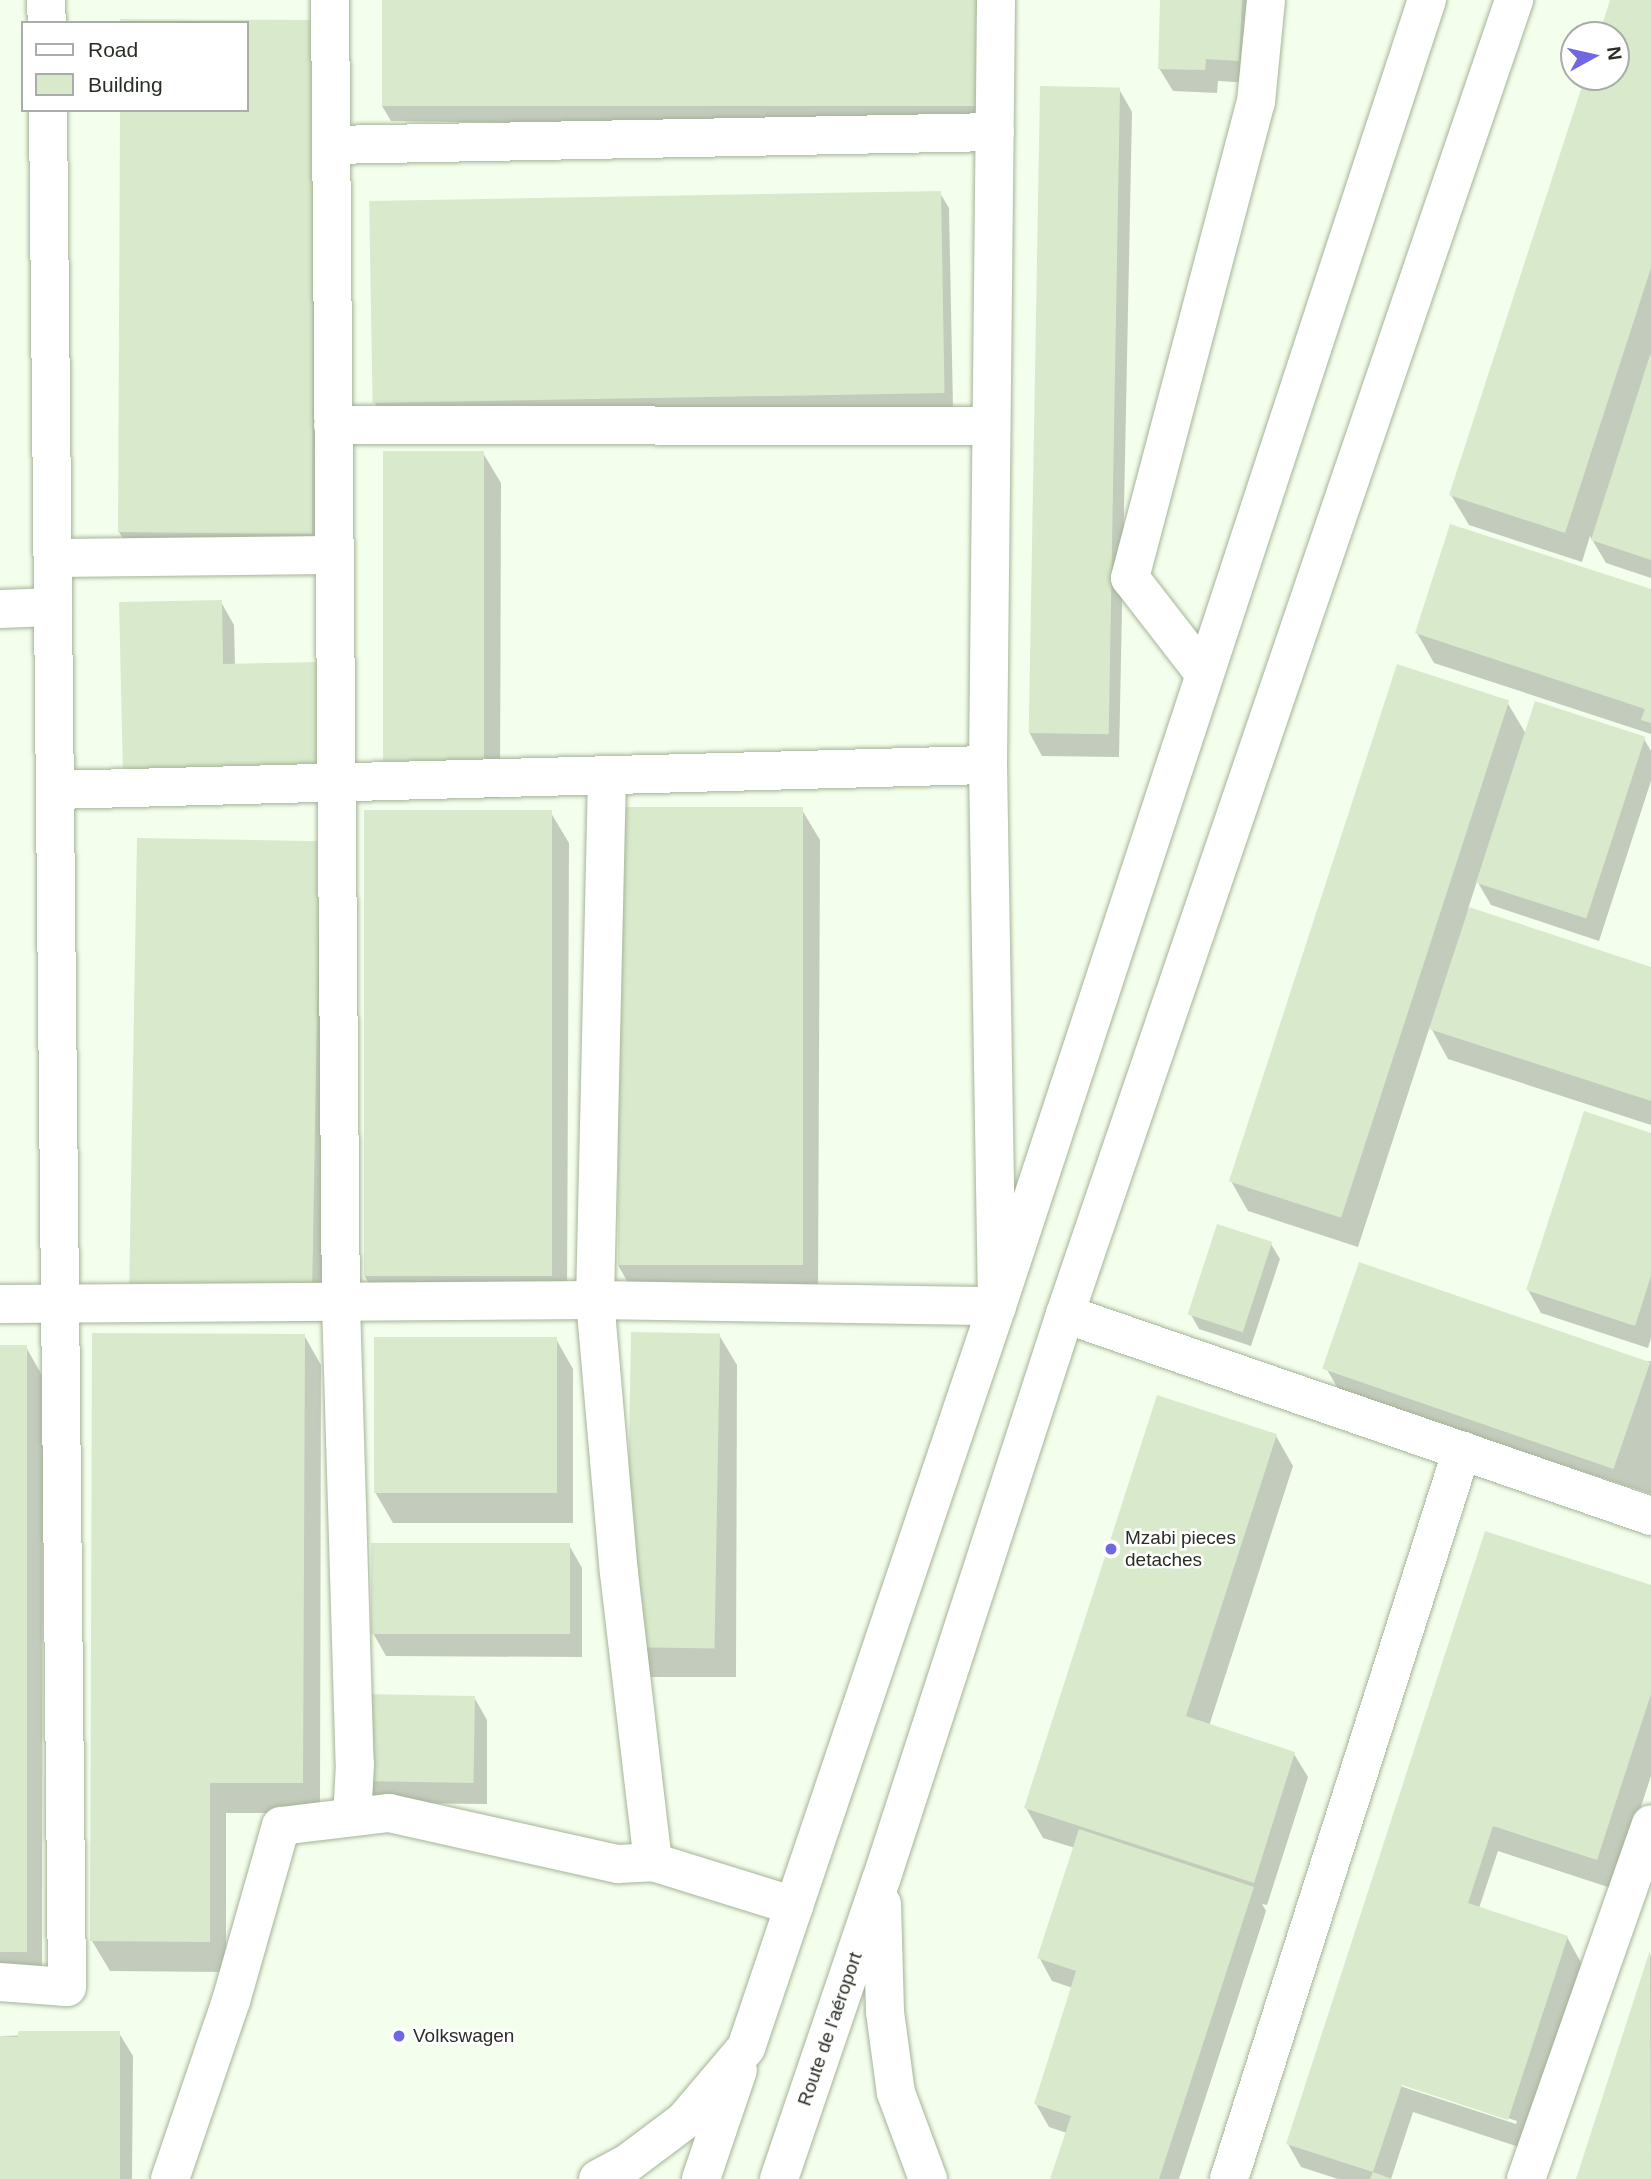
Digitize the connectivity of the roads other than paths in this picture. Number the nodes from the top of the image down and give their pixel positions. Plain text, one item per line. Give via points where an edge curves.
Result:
1 (47, 0) edge
2 (330, 0) edge
3 (996, 0) edge
4 (1266, 0) edge
5 (1427, 0) edge
6 (1514, 0) edge
7 (47, 21) edge
8 (48, 112) edge
9 (995, 132) junction
10 (331, 145) junction
11 (333, 425) junction
12 (991, 426) junction
13 (334, 555) junction
14 (53, 558) junction
15 (53, 607) junction
16 (0, 609) edge
17 (1203, 673) junction
18 (988, 765) junction
19 (607, 776) junction
20 (336, 785) junction
21 (56, 790) junction
22 (595, 1300) junction
23 (0, 1304) edge
24 (61, 1304) junction
25 (341, 1304) junction
26 (998, 1306) junction
27 (1065, 1314) junction
28 (1462, 1450) junction
29 (1651, 1516) edge
30 (352, 1817) junction
31 (1651, 1824) edge
32 (653, 1862) junction
33 (881, 1880) junction
34 (794, 1906) junction
35 (0, 1982) edge
36 (746, 2048) junction
37 (170, 2179) edge
38 (598, 2179) edge
39 (701, 2179) edge
40 (779, 2179) edge
41 (928, 2179) edge
42 (1228, 2179) edge
43 (1526, 2179) edge

1 - 7 main road
2 - 10 main road
3 - 9 main road
4 - 17 main road via 1256,102 1130,578
5 - 17 main road
6 - 27 main road, Route de l'aéroport
8 - 14 main road
9 - 10 main road
9 - 12 main road
10 - 11 main road
11 - 12 main road
11 - 13 main road
12 - 18 main road
13 - 14 main road
13 - 20 main road
14 - 15 main road
15 - 16 main road
15 - 21 main road
17 - 26 main road
18 - 19 main road
18 - 26 main road
19 - 20 main road
19 - 22 main road
20 - 21 main road
20 - 25 main road
21 - 24 main road
22 - 25 main road
22 - 26 main road
22 - 32 main road via 619,1573
23 - 24 main road
24 - 25 main road
24 - 35 main road via 67,1987
25 - 30 main road via 355,1764
26 - 34 main road
27 - 28 main road
27 - 33 main road, Route de l'aéroport
28 - 29 main road
28 - 42 main road
30 - 32 main road via 389,1813 618,1864
30 - 37 main road via 281,1826 231,2001
31 - 43 main road
32 - 34 main road
33 - 40 main road, Route de l'aéroport
33 - 41 main road via 885,2012 896,2093
34 - 36 main road
36 - 38 main road via 684,2121 628,2163
36 - 39 main road

